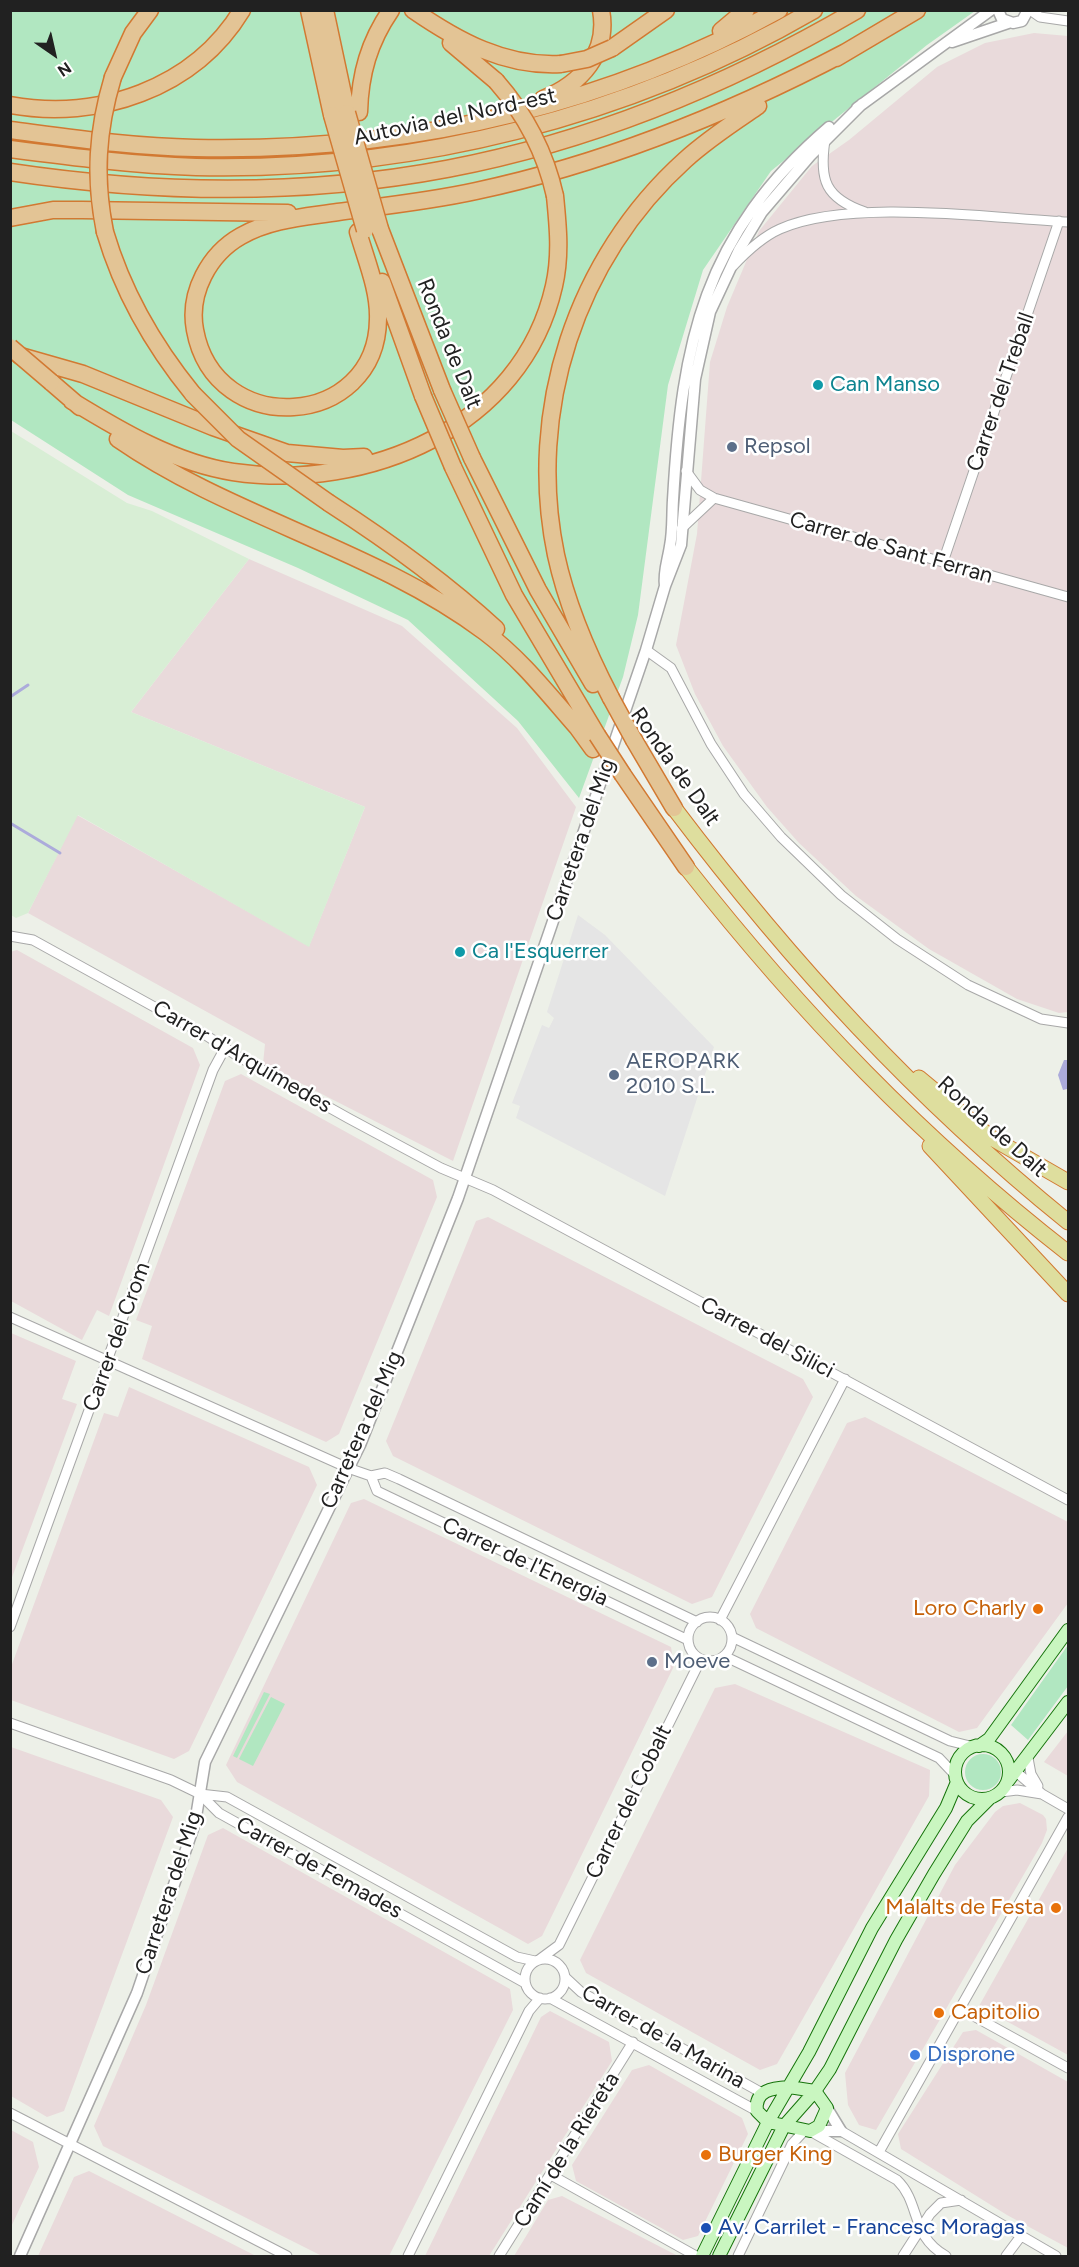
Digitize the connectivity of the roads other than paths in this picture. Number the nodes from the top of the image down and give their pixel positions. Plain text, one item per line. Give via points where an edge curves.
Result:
1 (150, 10) edge
2 (242, 10) edge
3 (309, 10) edge
4 (325, 10) edge
5 (391, 10) edge
6 (601, 10) edge
7 (666, 10) edge
8 (746, 10) edge
9 (779, 10) edge
10 (814, 10) edge
11 (858, 10) edge
12 (917, 10) edge
13 (991, 10) edge
14 (998, 10) edge
15 (1029, 10) edge
16 (415, 14) edge
17 (1068, 21) edge
18 (1008, 23) junction
19 (946, 44) junction
20 (846, 52) junction
21 (656, 68) junction
22 (862, 104) junction
23 (10, 105) edge
24 (339, 112) junction
25 (475, 123) junction
26 (10, 130) edge
27 (825, 140) junction
28 (10, 149) edge
29 (10, 172) edge
30 (867, 213) junction
31 (10, 218) edge
32 (1064, 222) edge
33 (376, 226) junction
34 (728, 272) junction
35 (10, 347) edge
36 (10, 353) edge
37 (72, 401) junction
38 (416, 448) junction
39 (686, 471) junction
40 (714, 498) junction
41 (682, 528) junction
42 (670, 544) junction
43 (943, 562) junction
44 (664, 586) junction
45 (1068, 597) edge
46 (646, 650) junction
47 (609, 703) junction
48 (577, 727) junction
49 (595, 742) junction
50 (674, 808) joint
51 (686, 867) joint
52 (15, 936) edge
53 (817, 985) junction
54 (1068, 1023) edge
55 (225, 1048) junction
56 (874, 1083) junction
57 (464, 1178) junction
58 (1068, 1182) edge
59 (1068, 1222) edge
60 (1068, 1253) edge
61 (1068, 1294) edge
62 (10, 1317) edge
63 (108, 1361) junction
64 (845, 1380) junction
65 (348, 1468) junction
66 (371, 1476) junction
67 (1068, 1500) edge
68 (720, 1620) junction
69 (697, 1622) junction
70 (10, 1627) edge
71 (1068, 1629) edge
72 (732, 1637) junction
73 (688, 1640) junction
74 (724, 1656) junction
75 (701, 1659) junction
76 (1068, 1702) edge
77 (10, 1723) edge
78 (976, 1746) junction
79 (1028, 1758) junction
80 (1012, 1768) junction
81 (956, 1779) junction
82 (1004, 1787) junction
83 (200, 1794) junction
84 (1042, 1794) junction
85 (989, 1799) junction
86 (1068, 1809) edge
87 (1068, 1817) edge
88 (559, 1945) junction
89 (538, 1960) junction
90 (560, 1964) junction
91 (566, 1978) junction
92 (525, 1983) junction
93 (540, 1998) junction
94 (550, 1998) junction
95 (961, 2009) junction
96 (633, 2042) junction
97 (1068, 2068) edge
98 (789, 2087) junction
99 (815, 2091) junction
100 (762, 2093) junction
101 (827, 2108) junction
102 (757, 2111) junction
103 (10, 2113) edge
104 (768, 2122) junction
105 (784, 2126) junction
106 (807, 2131) junction
107 (841, 2131) junction
108 (70, 2145) junction
109 (879, 2152) junction
110 (551, 2175) junction
111 (961, 2200) junction
112 (919, 2230) junction
113 (1021, 2236) junction
114 (20, 2256) edge
115 (287, 2256) edge
116 (408, 2256) edge
117 (500, 2256) edge
118 (696, 2256) edge
119 (702, 2256) edge
120 (719, 2256) edge
121 (738, 2256) edge
122 (903, 2256) edge
123 (946, 2256) edge
124 (1006, 2256) edge
125 (1056, 2256) edge

1 - 48 highway, bridge via 113,77 97,154 105,232 140,318 172,368 247,446 463,598 524,658
2 - 23 highway via 202,57 175,76 130,98 71,110
3 - 24 highway
4 - 24 highway
5 - 24 highway via 366,57 361,78
6 - 25 highway via 600,45 581,76 553,95
7 - 16 highway, bridge via 612,48 561,64 521,63 495,56
8 - 21 highway via 723,30
9 - 21 highway
10 - 28 highway, Autovia del Nord-est via 715,62 631,96 543,124 371,160 195,167
11 - 29 highway, Autovia del Nord-est via 728,80 605,129 490,161 318,187 196,190
12 - 20 highway
13 - 19 street, Carretera del Mig
14 - 18 street
15 - 17 street via 1040,17
15 - 18 street, Carretera del Mig via 1022,21
16 - 38 highway, bridge via 495,81 531,127 555,196 558,243 554,285 545,316 525,358 492,400 447,433
18 - 19 street, Carretera del Mig
19 - 22 street, Carretera del Mig
20 - 33 highway via 737,107 642,144
20 - 47 highway via 709,140 660,184 606,255 570,333 550,423 550,516 570,605
21 - 25 highway via 559,103
22 - 27 street, Carretera del Mig
22 - 42 street, Carretera del Mig via 839,118 772,182 755,203 715,275 692,338 682,389
24 - 33 highway, bridge
24 - 33 highway via 362,139
25 - 26 highway via 385,138 260,148 135,144
27 - 30 street via 825,182 841,201
27 - 34 street, Carretera del Mig via 762,212
30 - 32 street
30 - 34 street via 819,218 781,229 747,251
31 - 33 highway via 53,210 290,213
32 - 43 street, Carrer del Treball
33 - 33 highway via 372,281 378,319 374,346 357,376 329,398 295,408 255,404 224,384 202,356 194,327 197,293 212,261 239,236 271,224
33 - 47 highway, Ronda de Dalt, bridge via 472,458 538,590
33 - 49 highway, bridge via 423,396 453,467 514,595
34 - 39 street, Carretera del Mig via 703,336
35 - 37 highway, bridge
36 - 38 highway via 83,374 287,453 343,458
37 - 38 highway via 153,447 231,472 311,475 381,461
37 - 48 highway via 119,440 176,475 390,576 457,613 520,662
39 - 40 street, Carrer de Sant Ferran via 700,490
39 - 41 street, Carretera del Mig
40 - 41 street
40 - 43 street, Carrer de Sant Ferran
41 - 42 street
41 - 44 street, Carretera del Mig via 678,557
42 - 44 street, Carretera del Mig
43 - 45 street, Carrer de Sant Ferran
44 - 46 street, Carretera del Mig
46 - 54 street via 671,668 711,744 744,794 781,837 841,895 897,939 968,985 1041,1019
46 - 57 street, Carretera del Mig
47 - 50 highway, Ronda de Dalt
48 - 49 highway
49 - 51 highway, bridge
50 - 53 highway, Ronda de Dalt
51 - 56 highway, Ronda de Dalt via 782,985
52 - 55 street, Carrer d'Arquímedes via 33,940
53 - 58 highway via 975,1126
53 - 59 highway, Ronda de Dalt via 933,1104
55 - 57 street, Carrer d'Arquímedes
55 - 63 street, Carrer del Crom via 213,1070
56 - 60 highway, Ronda de Dalt
56 - 61 highway
57 - 64 street, Carrer del Silici
57 - 65 street, Carretera del Mig
62 - 63 street, Carrer de l'Energia
63 - 65 street, Carrer de l'Energia
63 - 70 street, Carrer del Crom
64 - 67 street, Carrer del Silici
64 - 68 street
65 - 66 street, Carrer de l'Energia
65 - 83 street, Carretera del Mig via 205,1762
66 - 69 street, Carrer de l'Energia via 394,1476
66 - 73 street, Carrer de l'Energia via 379,1492
68 - 69 street
68 - 72 street
69 - 73 street
71 - 78 main road via 989,1739
72 - 74 street
72 - 78 street via 953,1743
73 - 75 street via 691,1650
74 - 75 street via 712,1661
74 - 81 street via 939,1758
75 - 88 street, Carrer del Cobalt
76 - 79 main road
77 - 83 street, Carrer de Femades
78 - 80 main road via 997,1750
78 - 81 main road via 959,1758
79 - 80 main road
79 - 84 street via 1031,1774
80 - 82 main road
80 - 84 street
81 - 85 main road via 970,1797
81 - 98 main road via 946,1808 872,1928
82 - 84 street
82 - 85 main road
83 - 89 street via 227,1797 517,1957
83 - 92 street, Carrer de Femades via 219,1814
83 - 108 street, Carretera del Mig via 195,1823 137,1993
84 - 86 street
85 - 99 main road via 967,1821 934,1874
87 - 95 street
88 - 89 street, Carrer del Cobalt
88 - 90 street, Carrer del Cobalt
89 - 90 street via 551,1959
89 - 92 street via 526,1973
90 - 91 street
91 - 94 street via 560,1993
91 - 100 street, Carrer de la Marina via 581,1992
92 - 93 street
93 - 94 street
93 - 116 street via 529,2011
94 - 96 street
95 - 97 street
95 - 109 street
96 - 102 street
96 - 110 street, Camí de la Riereta
98 - 99 main road
98 - 100 main road
98 - 104 main road
99 - 101 main road
99 - 105 main road
100 - 102 main road
101 - 106 main road via 819,2126
101 - 107 street
102 - 104 main road
103 - 108 street
104 - 105 main road
104 - 119 main road
105 - 106 main road
105 - 120 main road
106 - 107 street
106 - 112 street via 897,2180 906,2191
106 - 121 street via 792,2144
107 - 109 street
108 - 114 street, Carretera del Mig
108 - 115 street
109 - 111 street
110 - 117 street, Camí de la Riereta
110 - 118 street
111 - 112 street via 941,2203
111 - 113 street
112 - 122 street
112 - 123 street via 927,2244
113 - 124 street
113 - 125 street

